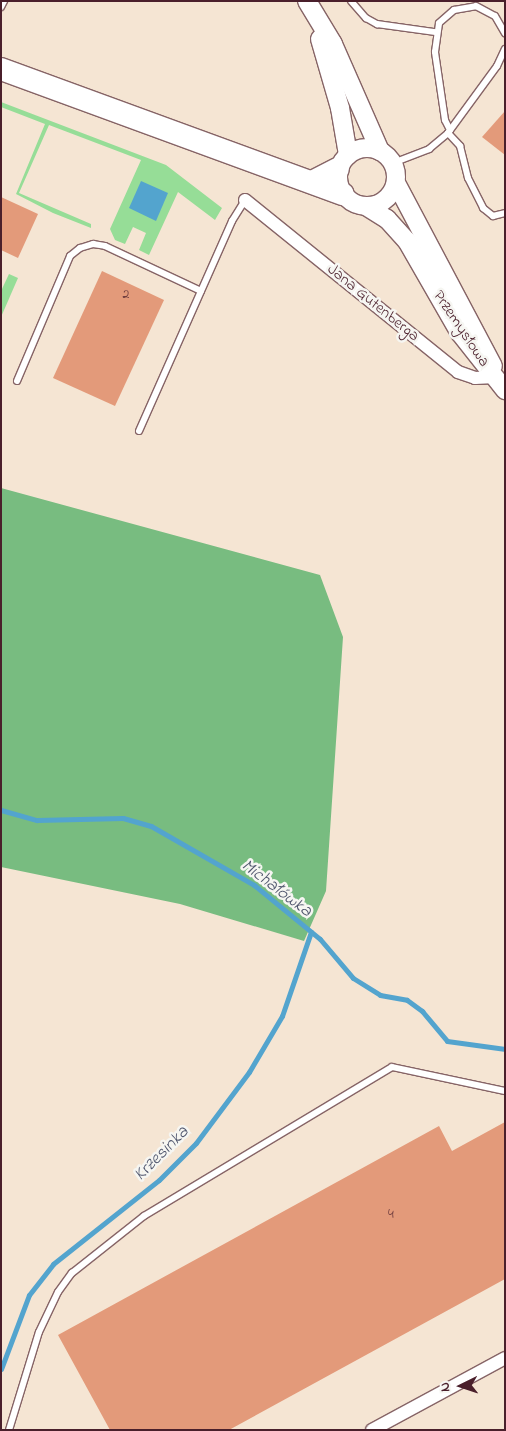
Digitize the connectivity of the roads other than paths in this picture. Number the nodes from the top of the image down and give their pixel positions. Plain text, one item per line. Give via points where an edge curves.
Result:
1 (4, 1) edge
2 (306, 1) edge
3 (351, 1) edge
4 (1, 7) edge
5 (435, 32) junction
6 (505, 33) edge
7 (505, 49) edge
8 (1, 69) edge
9 (449, 132) junction
10 (387, 157) junction
11 (343, 162) junction
12 (312, 182) junction
13 (396, 183) junction
14 (343, 194) junction
15 (246, 200) joint
16 (366, 206) junction
17 (505, 213) edge
18 (201, 291) junction
19 (17, 381) dead end
20 (502, 382) edge
21 (139, 431) dead end
22 (505, 1091) edge
23 (505, 1358) edge
24 (9, 1430) edge
25 (372, 1430) edge

1 - 4 lane
2 - 10 street via 334,44
2 - 11 street via 326,54 340,108
3 - 5 lane via 366,18 377,24
5 - 6 lane via 450,12 464,6 476,6 495,16
5 - 9 lane
7 - 9 lane via 497,66
8 - 12 highway
9 - 10 lane via 429,149
9 - 17 lane via 460,146 468,178 483,208 493,216
10 - 11 street via 363,148
10 - 13 street
11 - 12 highway
11 - 14 street via 337,178
12 - 14 highway
13 - 16 street via 385,200
13 - 20 street, Przemysłowa
14 - 16 street via 357,205
15 - 18 lane via 232,221
15 - 20 street, Jana Gutenberga via 458,372
16 - 20 street, Przemysłowa via 387,220 406,241 460,333
18 - 19 lane via 105,246 93,244 80,248 70,256
18 - 21 lane
22 - 24 lane via 392,1067 144,1216 72,1273 58,1292 39,1332
23 - 25 street

